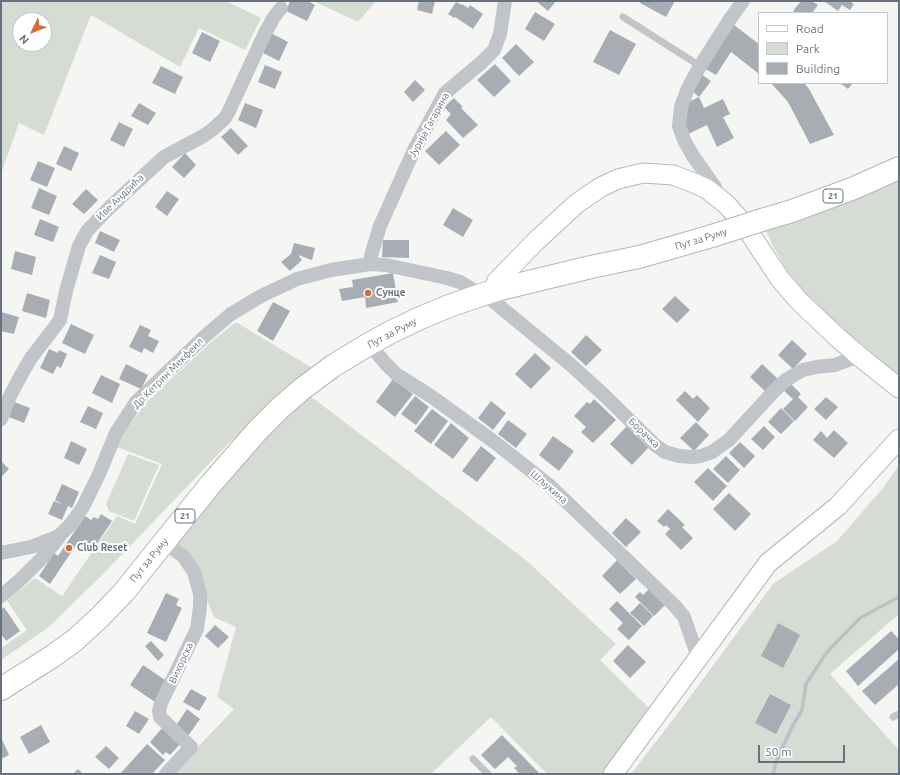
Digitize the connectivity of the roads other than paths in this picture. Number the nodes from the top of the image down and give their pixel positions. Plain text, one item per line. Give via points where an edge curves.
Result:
1 (505, 1) edge
2 (743, 1) edge
3 (281, 8) dead end
4 (623, 17) dead end
5 (700, 66) junction
6 (899, 168) edge
7 (717, 196) junction
8 (370, 264) junction
9 (487, 293) junction
10 (369, 344) junction
11 (859, 356) junction
12 (899, 388) edge
13 (1, 419) edge
14 (899, 439) edge
15 (59, 536) junction
16 (164, 542) junction
17 (1, 553) edge
18 (1, 596) edge
19 (698, 657) junction
20 (1, 689) edge
21 (473, 759) dead end
22 (166, 774) edge
23 (488, 774) edge
24 (612, 774) edge

1 - 8 street, Јурија Гагарина via 500,34 494,50 445,93 414,150 380,226
2 - 5 street
3 - 13 street, Иве Андрића via 265,33 225,118 205,135 164,157 87,231 79,246 60,320 31,358 10,396
4 - 5 lane
5 - 7 street via 681,108 679,126 690,151 715,187
6 - 9 main road, Пут за Руму / 21, bridge via 792,211 712,236 639,257
7 - 9 main road via 707,189 673,175 643,173 618,179 575,205 536,241
7 - 11 main road via 743,222 780,279 798,300
8 - 9 street, Др Кетрин Мекфеил via 447,278
8 - 15 street, Др Кетрин Мекфеил via 331,270 297,280 261,296 231,314 204,337 136,402 116,433 83,507
9 - 10 main road, Пут за Руму / 21 via 418,319
9 - 11 street, Борачка via 576,370 655,445 665,452 679,456 693,457 712,452 729,440 774,391 794,375
10 - 16 main road, Пут за Руму / 21 via 333,366 280,408 235,456
10 - 19 street, Шљукина via 396,374 432,397 549,485 684,617
11 - 12 main road
14 - 19 main road via 838,506 768,563
15 - 17 street, Др Кетрин Мекфеил via 31,547
15 - 18 street via 42,558
16 - 20 main road, Пут за Руму / 21 via 124,592 74,640 48,660
16 - 22 street, Вихорска via 184,557 194,572 200,594 197,629 159,711 160,717 191,747
19 - 24 main road
21 - 23 lane

